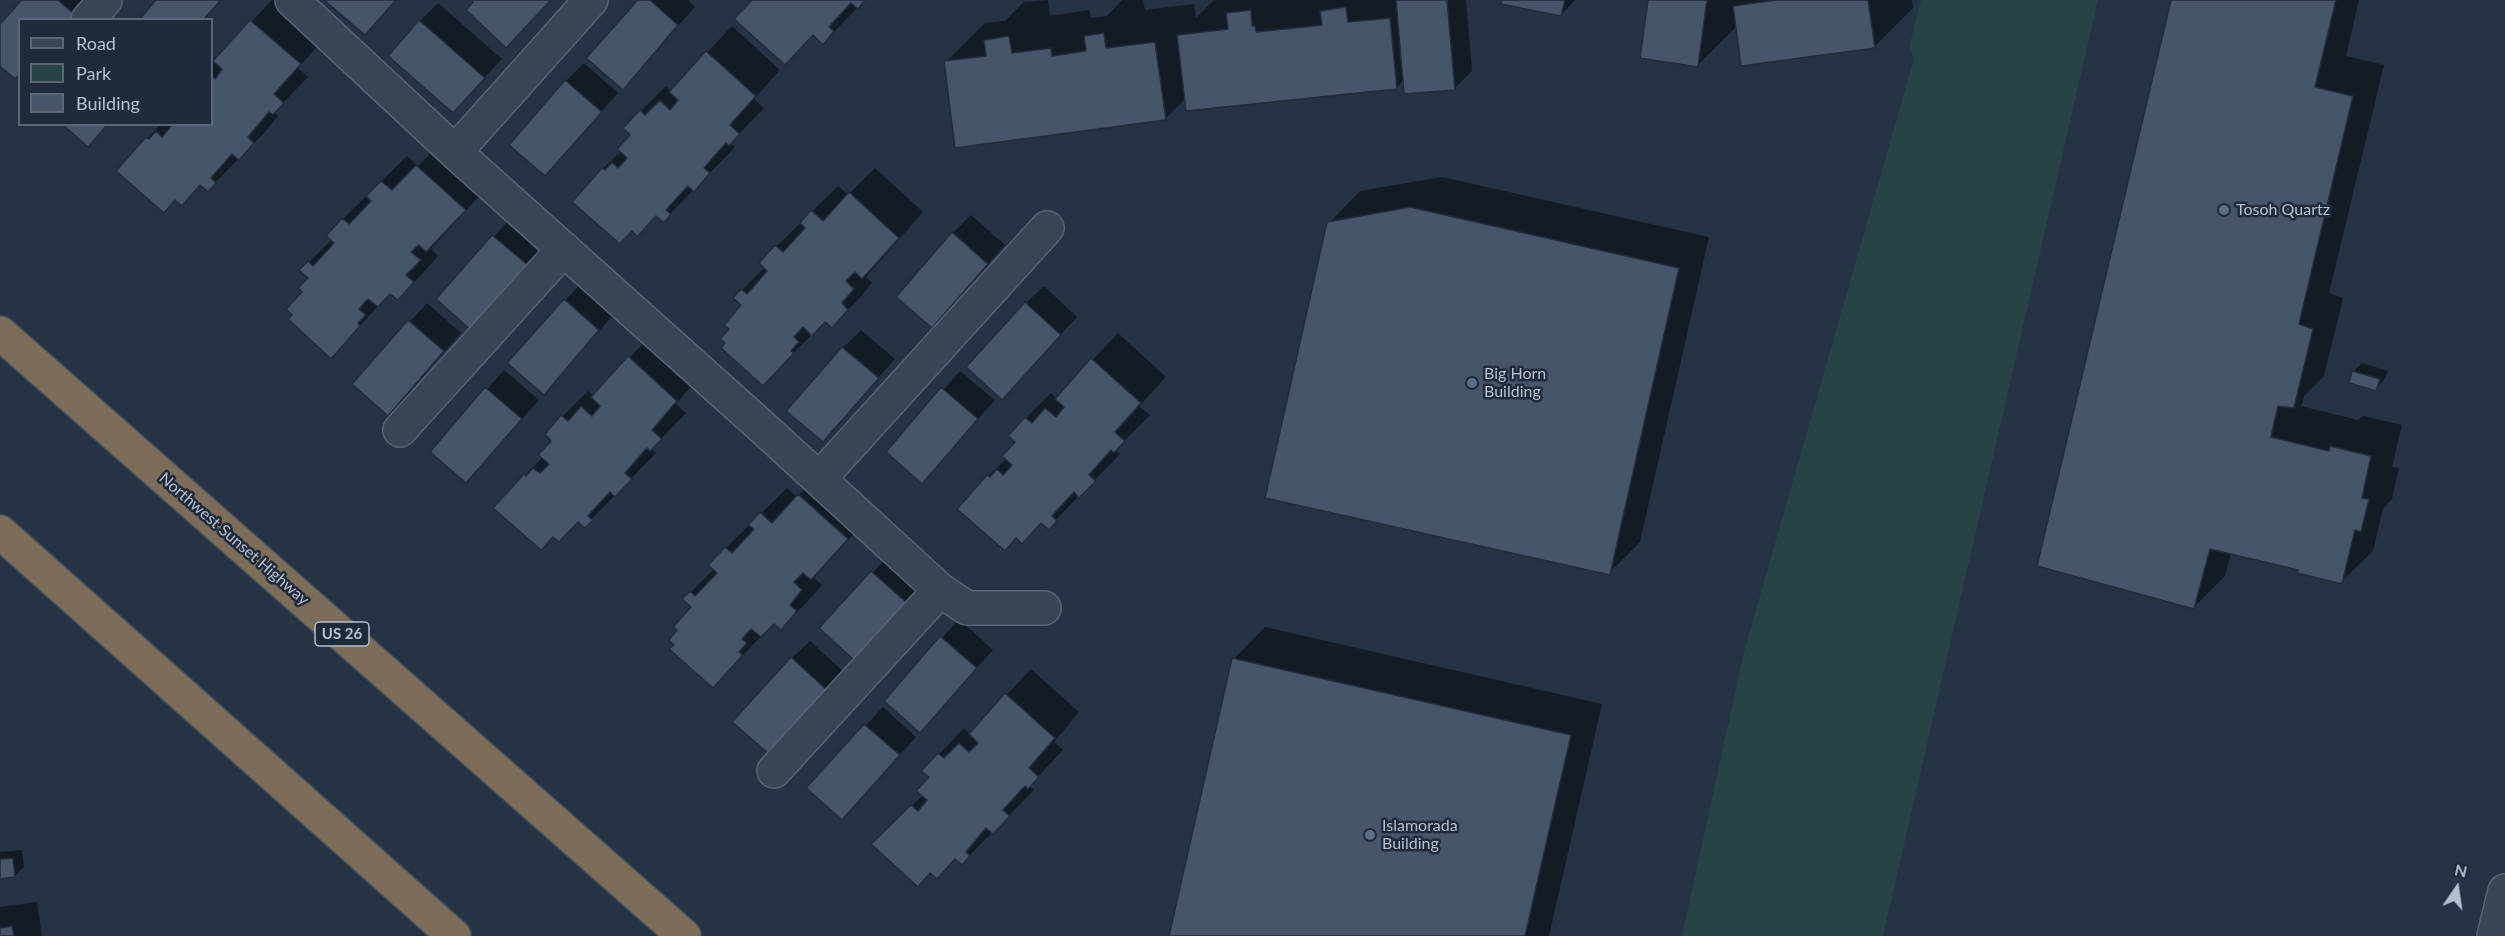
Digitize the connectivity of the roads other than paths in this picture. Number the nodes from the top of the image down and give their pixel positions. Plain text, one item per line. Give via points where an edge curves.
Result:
1 (105, 0) edge
2 (292, 0) edge
3 (591, 0) edge
4 (90, 18) edge
5 (454, 152) junction
6 (1047, 228) dead end
7 (564, 249) junction
8 (0, 333) edge
9 (400, 430) dead end
10 (819, 479) junction
11 (0, 532) edge
12 (940, 590) junction
13 (1044, 608) dead end
14 (774, 771) dead end
15 (2505, 891) edge
16 (454, 936) edge
17 (684, 936) edge
18 (2494, 936) edge

1 - 4 street
2 - 5 street
3 - 5 street
5 - 7 street
6 - 10 street
7 - 9 street
7 - 10 street
8 - 17 highway, Northwest Sunset Highway / US 26
10 - 12 street
11 - 16 highway
12 - 13 street via 967,608
12 - 14 street
15 - 18 street

